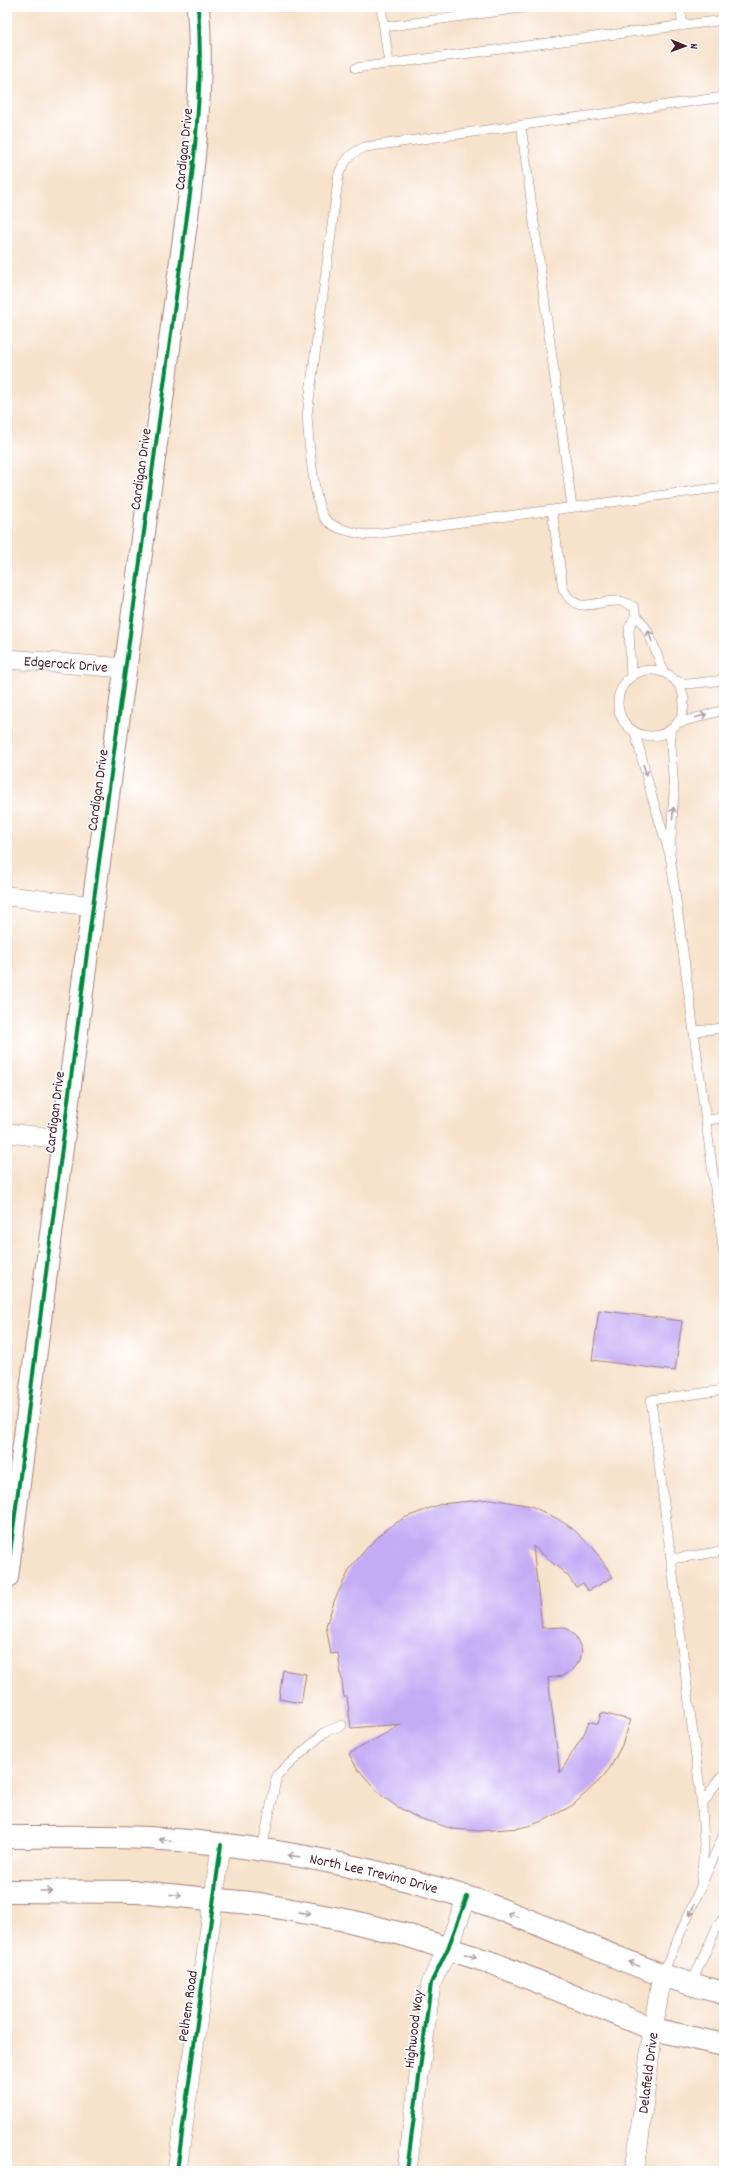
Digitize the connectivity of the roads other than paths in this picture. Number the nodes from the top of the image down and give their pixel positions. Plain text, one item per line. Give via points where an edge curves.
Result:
1 (198, 7) edge
2 (382, 7) edge
3 (529, 7) edge
4 (680, 7) edge
5 (724, 20) edge
6 (683, 26) junction
7 (384, 28) junction
8 (389, 64) junction
9 (356, 68) dead end
10 (724, 97) edge
11 (521, 125) junction
12 (724, 487) edge
13 (572, 508) junction
14 (552, 510) junction
15 (636, 615) junction
16 (7, 659) edge
17 (125, 668) junction
18 (664, 672) junction
19 (631, 676) junction
20 (724, 680) edge
21 (676, 681) junction
22 (724, 710) edge
23 (678, 724) junction
24 (670, 730) junction
25 (635, 732) junction
26 (670, 855) junction
27 (7, 896) edge
28 (93, 906) junction
29 (724, 1028) edge
30 (694, 1031) junction
31 (724, 1118) edge
32 (706, 1120) junction
33 (7, 1133) edge
34 (63, 1139) junction
35 (724, 1255) edge
36 (724, 1390) edge
37 (724, 1551) edge
38 (671, 1559) junction
39 (7, 1577) edge
40 (342, 1725) dead end
41 (724, 1774) edge
42 (702, 1806) junction
43 (724, 1818) edge
44 (7, 1837) edge
45 (724, 1837) edge
46 (221, 1845) junction
47 (261, 1851) junction
48 (701, 1888) junction
49 (7, 1891) edge
50 (467, 1897) junction
51 (214, 1899) junction
52 (724, 1917) edge
53 (448, 1948) junction
54 (662, 1975) junction
55 (691, 1984) junction
56 (724, 1993) edge
57 (653, 2029) junction
58 (724, 2045) edge
59 (177, 2171) edge
60 (406, 2171) edge
61 (635, 2171) edge

1 - 17 street, Cardigan Drive via 201,66 199,113
2 - 7 lane
3 - 7 lane
4 - 6 lane
5 - 6 lane
6 - 8 lane
7 - 8 lane
8 - 9 lane
10 - 11 lane
11 - 13 lane
11 - 14 lane via 365,147 353,152 345,161 339,173 308,415 308,433 318,506 325,519 335,527 349,532 366,535
12 - 13 lane
13 - 14 lane
14 - 15 lane via 566,595 579,605 619,601 634,607
18 -> 15 lane via 646,625
15 - 19 lane via 630,628
16 - 17 street, Edgerock Drive
17 - 28 street, Cardigan Drive
18 - 19 lane via 648,670
18 - 21 lane
19 - 25 lane via 619,695 618,707 621,717
20 - 21 lane via 688,684
21 - 23 lane via 684,698 684,709
23 -> 22 lane
23 - 24 lane
24 - 25 lane via 655,737
26 -> 24 lane via 674,792
25 -> 26 lane
26 - 30 lane
27 - 28 street
28 - 34 street, Cardigan Drive
29 - 30 lane
30 - 32 lane
31 - 32 lane
32 - 35 lane
33 - 34 street
34 - 39 street, Cardigan Drive
36 - 38 lane via 650,1400
37 - 38 lane
38 - 42 lane
40 - 47 lane via 325,1732 277,1775
41 - 42 lane
42 - 48 lane via 704,1844
43 - 45 lane
46 -> 44 street, North Lee Trevino Drive via 148,1838
45 - 48 lane
46 - 47 street, North Lee Trevino Drive
46 - 51 street, Pelhem Road
50 -> 47 street, North Lee Trevino Drive via 388,1876
48 -> 54 lane
49 -> 51 street via 139,1892
50 - 53 street, Highwood Way
54 -> 50 street, North Lee Trevino Drive
51 -> 53 street via 260,1904 350,1921
51 - 59 street, Pelhem Road
52 - 55 lane
53 -> 57 street via 494,1964
53 - 60 street, Highwood Way via 431,1983
54 - 55 street, North Lee Trevino Drive
54 - 57 street, Delafield Drive
55 - 56 street, North Lee Trevino Drive
57 - 58 street
57 - 61 street, Delafield Drive

